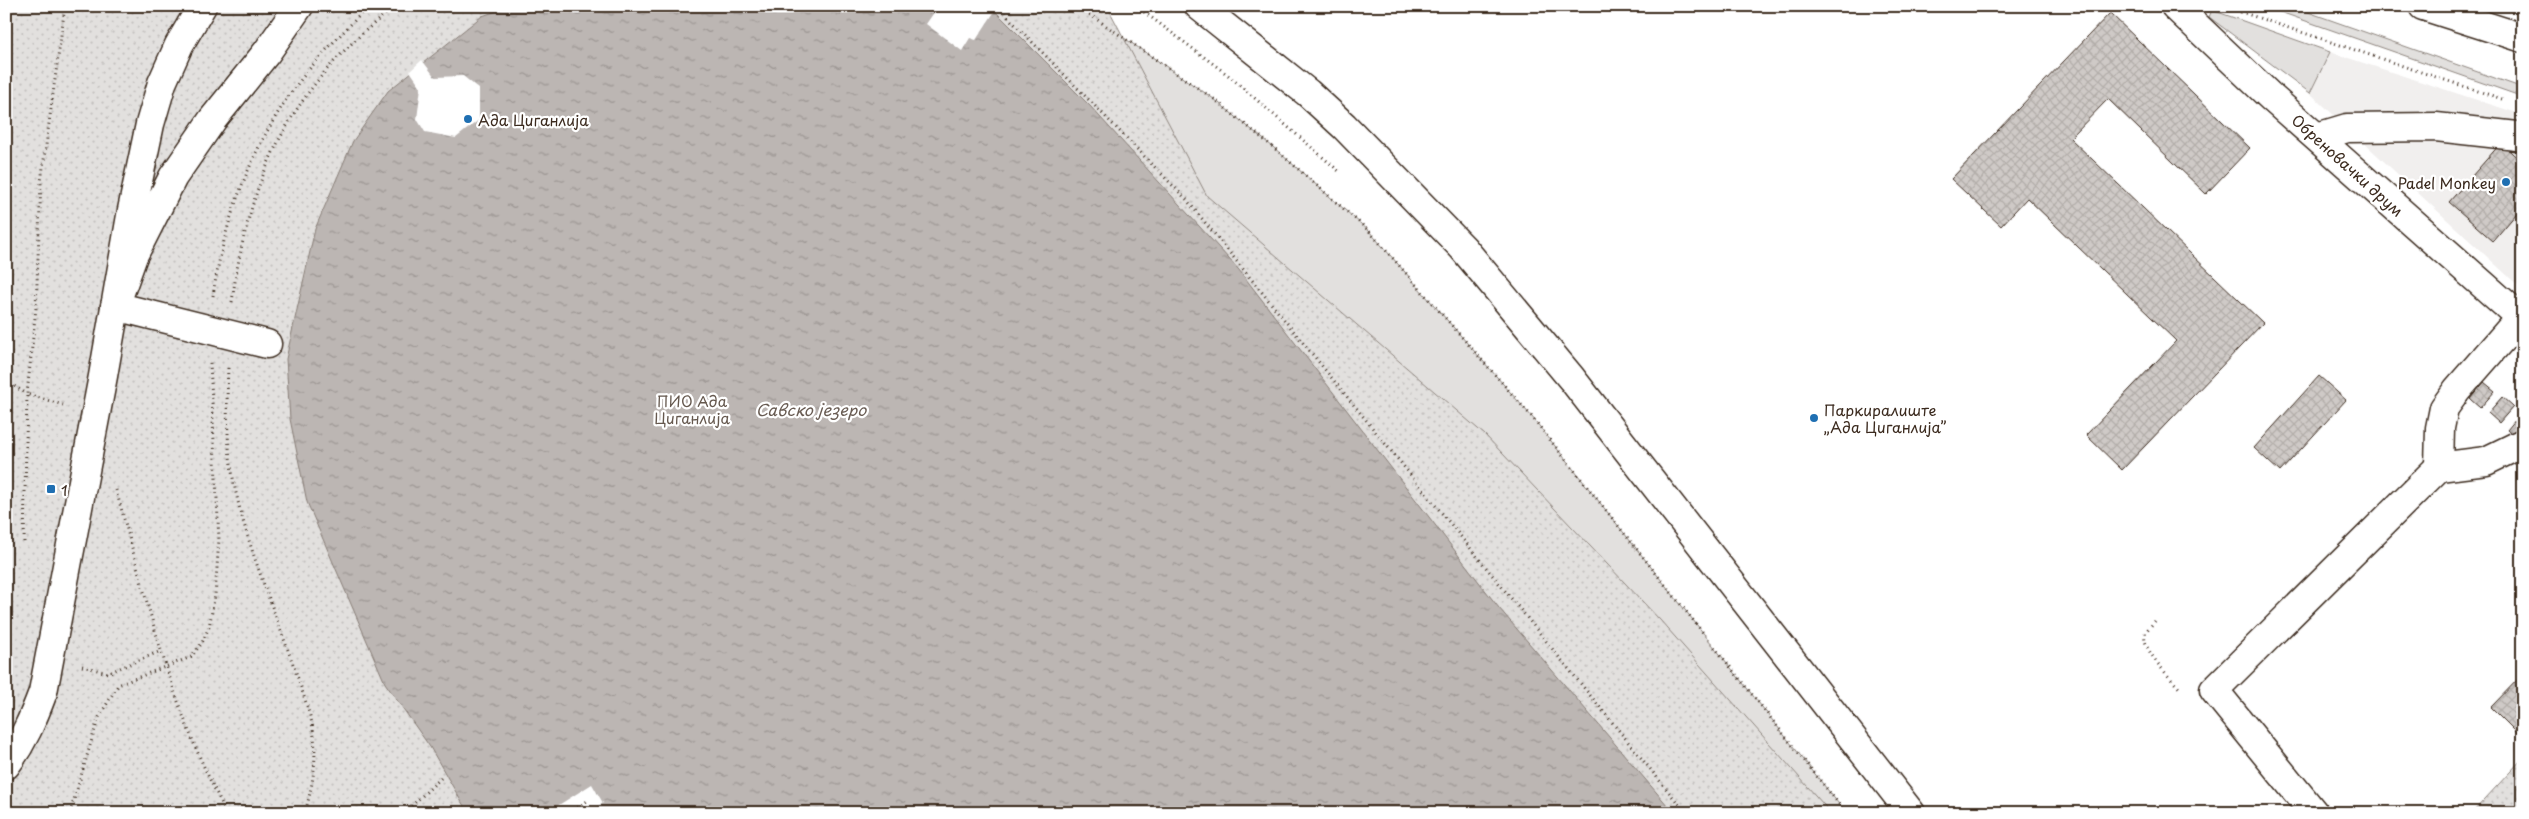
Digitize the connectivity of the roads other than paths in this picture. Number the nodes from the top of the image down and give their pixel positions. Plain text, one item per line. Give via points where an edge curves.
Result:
1 (202, 6) edge
2 (299, 6) edge
3 (1200, 6) edge
4 (2175, 6) edge
5 (2423, 6) edge
6 (2523, 38) edge
7 (2517, 136) dead end
8 (2317, 137) junction
9 (115, 306) junction
10 (2521, 319) edge
11 (267, 344) dead end
12 (2523, 444) edge
13 (2439, 467) junction
14 (6, 765) edge
15 (1911, 813) edge
16 (2314, 813) edge

1 - 9 street via 162,83 150,124
2 - 9 street via 173,177 133,256
3 - 15 street via 1330,113 1463,248 1572,379
4 - 8 street, Обреновачки друм
5 - 6 street
7 - 8 street via 2436,127 2347,128
8 - 10 street, Обреновачки друм
9 - 11 street
9 - 14 street via 43,692 20,746
10 - 13 street via 2444,408
12 - 13 street via 2486,461
13 - 16 street via 2214,690

